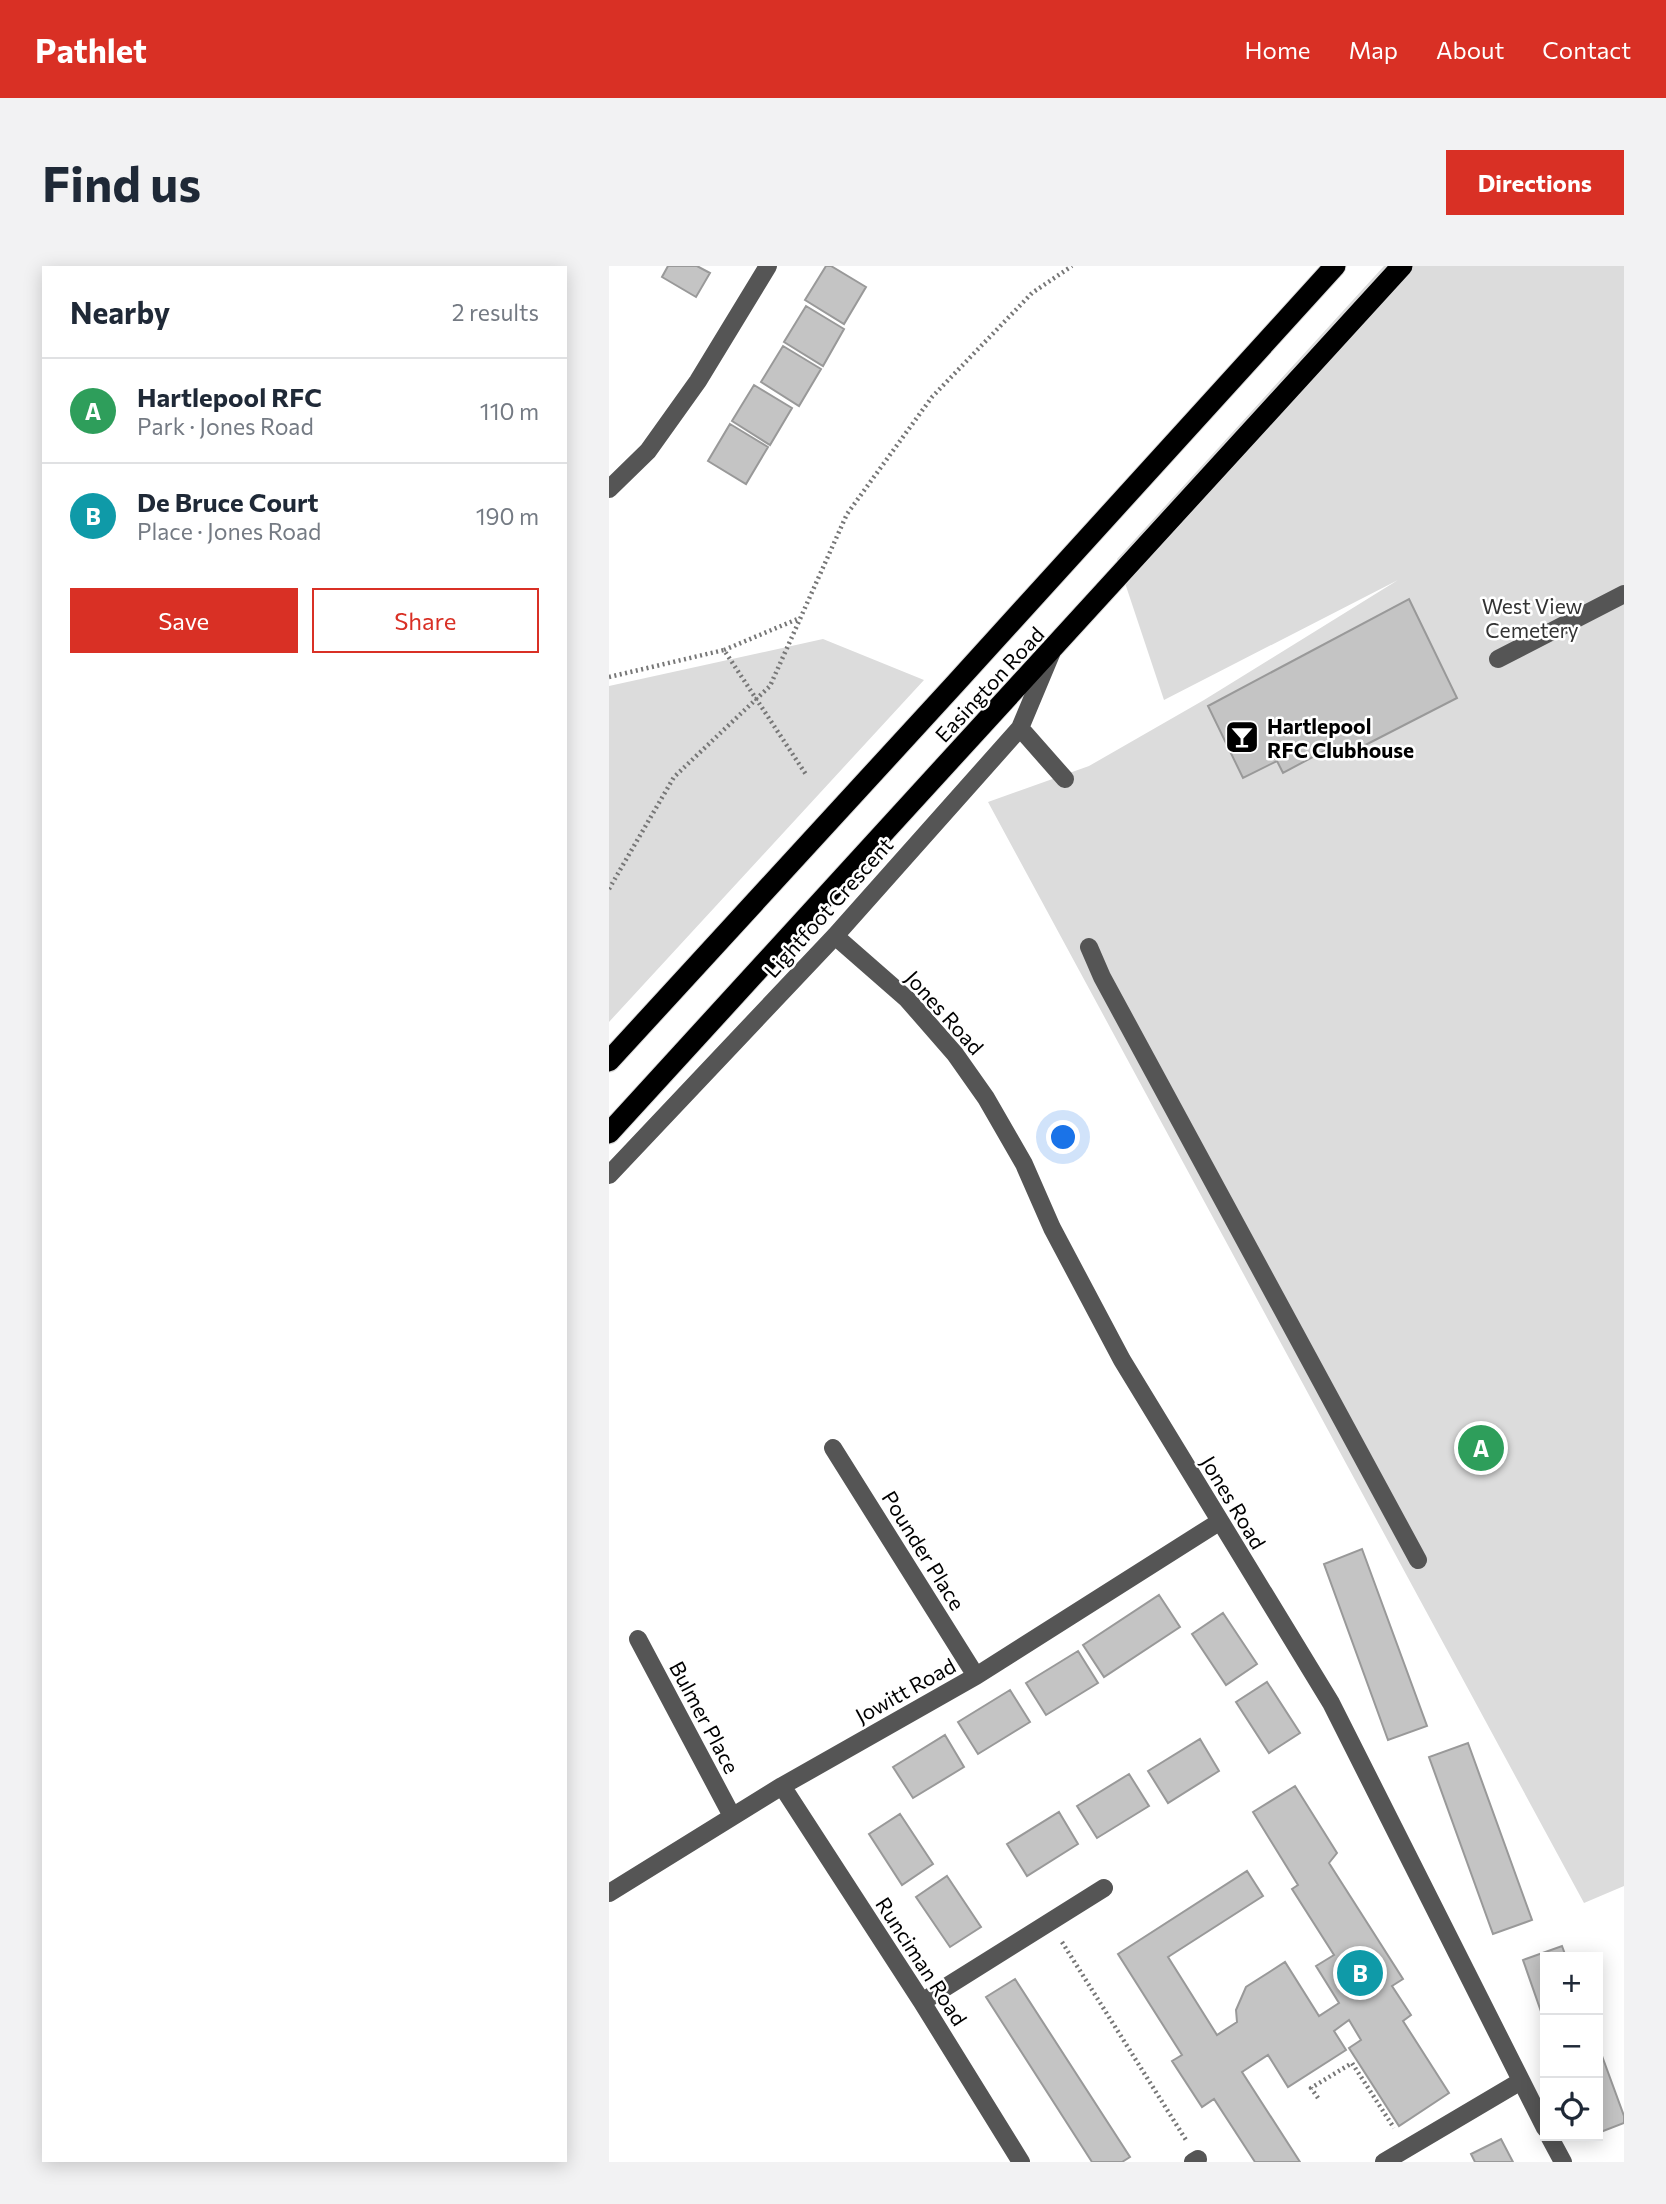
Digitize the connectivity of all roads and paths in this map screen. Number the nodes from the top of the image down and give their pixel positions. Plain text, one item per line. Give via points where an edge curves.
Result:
1 (768, 266) edge
2 (1072, 266) edge
3 (1335, 266) edge
4 (1402, 266) edge
5 (609, 489) edge
6 (1624, 594) edge
7 (800, 618) junction
8 (724, 650) junction
9 (1052, 651) junction
10 (1498, 659) dead end
11 (609, 677) edge
12 (756, 699) junction
13 (1020, 729) junction
14 (807, 776) dead end
15 (1065, 779) dead end
16 (609, 889) edge
17 (835, 936) junction
18 (1089, 947) dead end
19 (609, 1061) edge
20 (609, 1133) edge
21 (609, 1175) edge
22 (833, 1448) dead end
23 (1219, 1522) junction
24 (1419, 1560) dead end
25 (638, 1639) dead end
26 (976, 1676) junction
27 (782, 1786) junction
28 (732, 1816) junction
29 (1104, 1888) dead end
30 (609, 1893) edge
31 (1049, 1921) junction
32 (922, 2002) junction
33 (1521, 2081) junction
34 (1318, 2098) dead end
35 (1540, 2118) edge
36 (1398, 2134) dead end
37 (1552, 2141) edge
38 (1196, 2161) edge
39 (1021, 2162) edge
40 (1384, 2162) edge
41 (1563, 2162) edge

1 - 5 street via 698,381 647,451
2 - 7 path via 1032,293 932,397 847,514
3 - 19 highway, Easington Road
4 - 9 highway, Easington Road
6 - 10 street
7 - 8 path
7 - 12 path via 770,686
8 - 11 path
8 - 12 path
9 - 13 street, Lightfoot Crescent
9 - 20 highway, Easington Road
12 - 14 path
12 - 16 path via 674,776
13 - 15 street
13 - 17 street, Lightfoot Crescent
17 - 21 street, Lightfoot Crescent
17 - 23 street, Jones Road via 907,999 986,1098 1122,1360
18 - 24 street
22 - 26 street, Pounder Place
23 - 26 street, Jowitt Road
23 - 33 street, Jones Road via 1331,1703
25 - 28 street, Bulmer Place
26 - 27 street, Jowitt Road
27 - 28 street, Jowitt Road
27 - 32 street, Runciman Road
28 - 30 street, Jowitt Road
29 - 31 street
31 - 32 street
31 - 38 path
32 - 39 street, Runciman Road
33 - 35 street, Jones Road
33 - 40 street
34 - 36 path via 1311,2088 1352,2063
37 - 41 street

